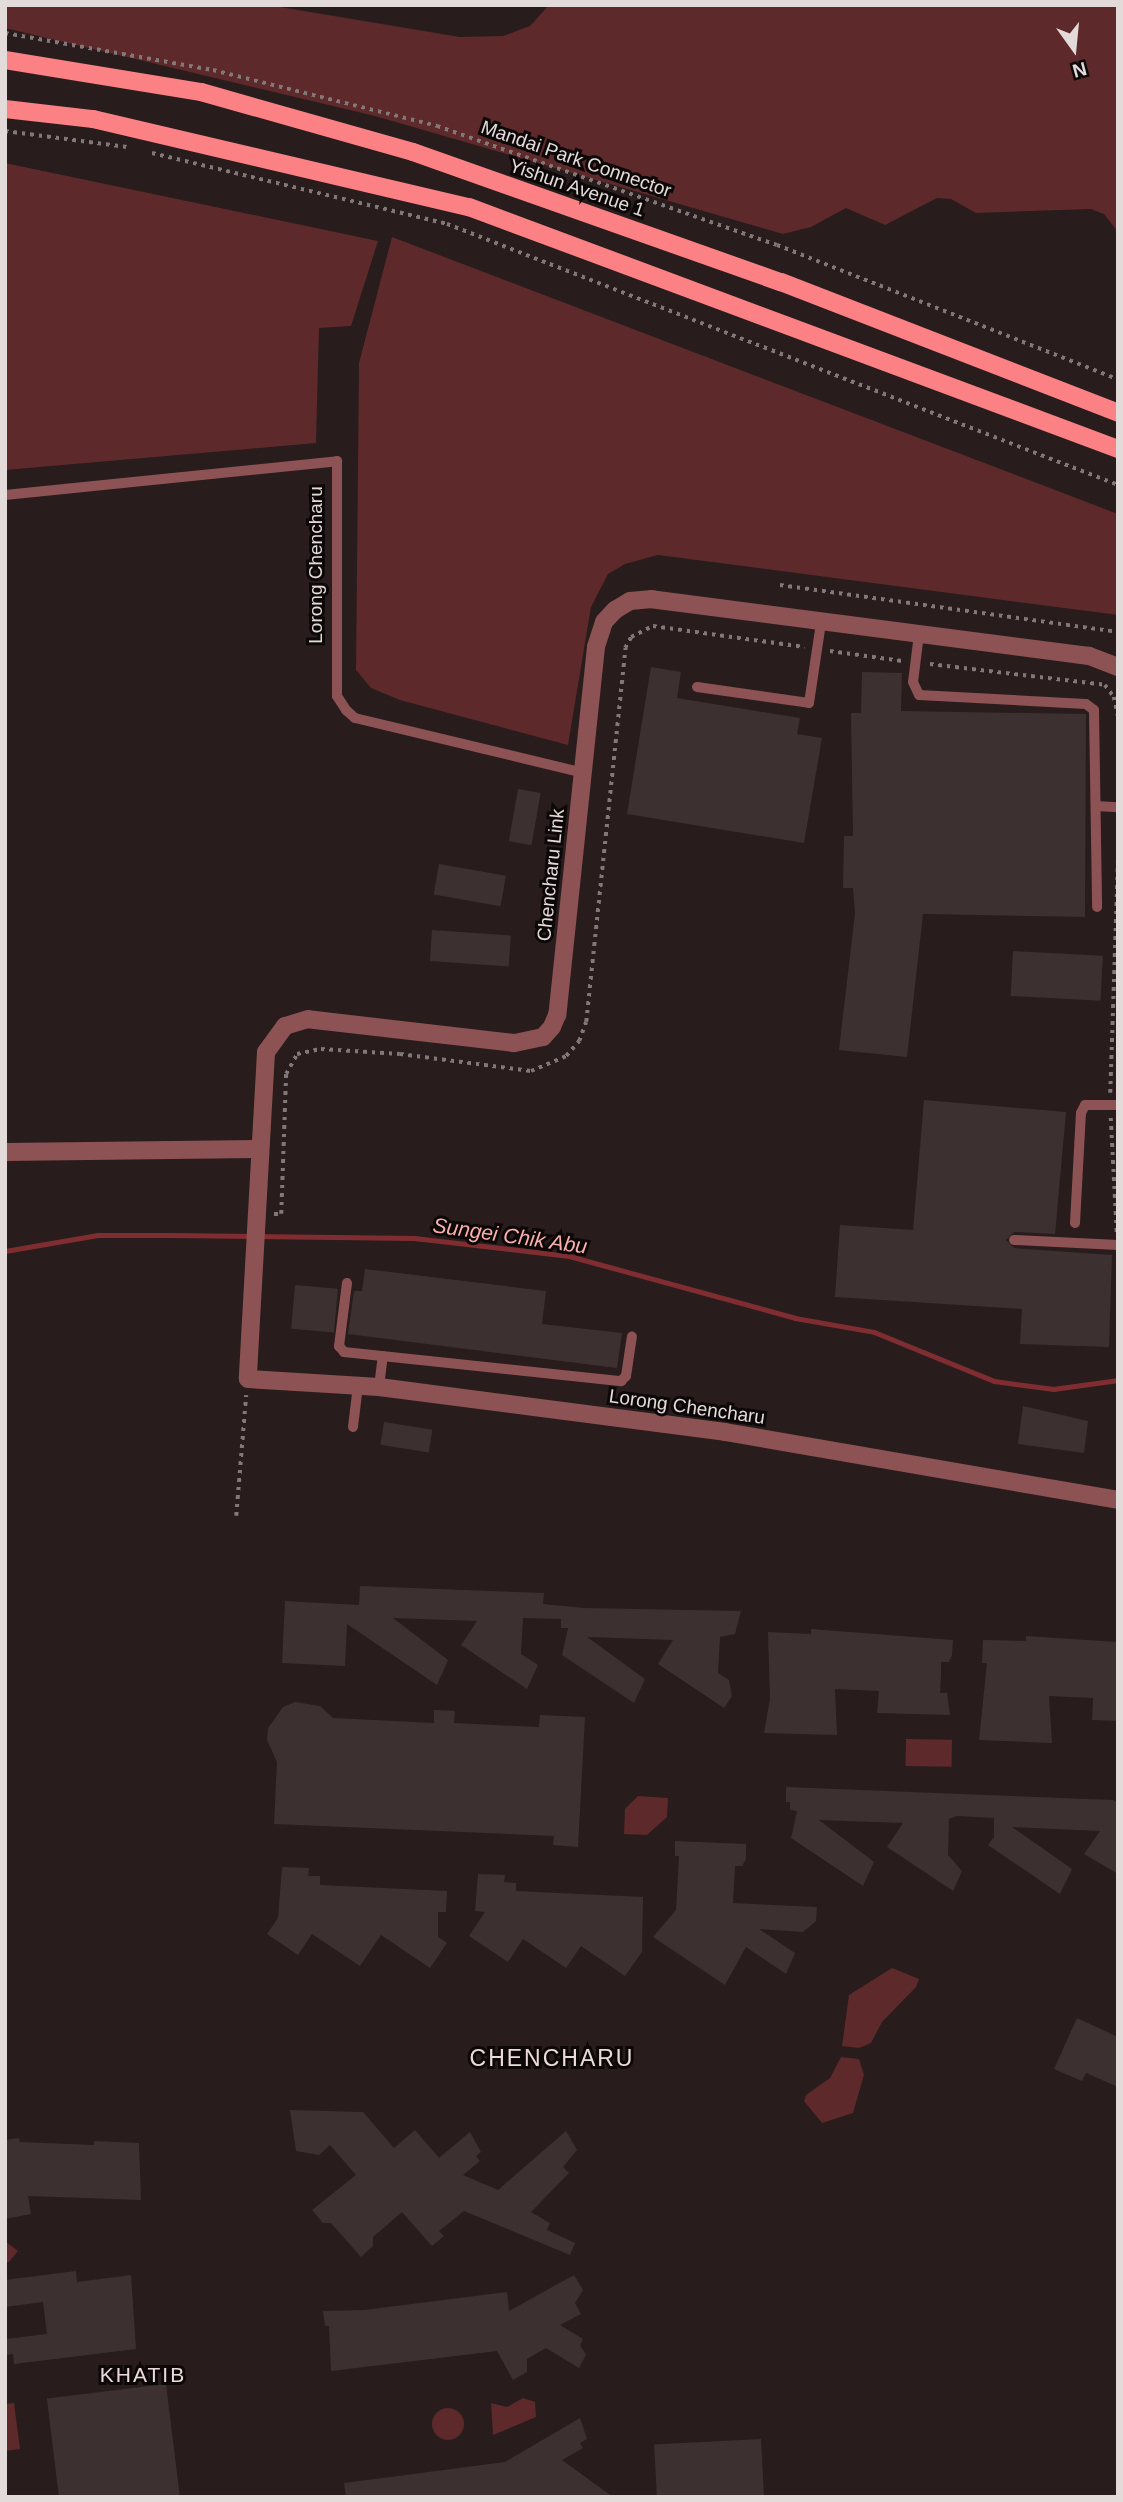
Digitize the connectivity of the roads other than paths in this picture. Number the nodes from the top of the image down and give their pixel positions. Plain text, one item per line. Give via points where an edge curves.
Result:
1 (5, 60) edge
2 (5, 109) edge
3 (1118, 413) edge
4 (1118, 449) edge
5 (5, 495) edge
6 (821, 623) junction
7 (919, 634) junction
8 (1118, 667) edge
9 (697, 687) dead end
10 (584, 772) junction
11 (1096, 806) junction
12 (1118, 807) edge
13 (1097, 907) dead end
14 (1118, 1105) edge
15 (258, 1149) junction
16 (5, 1152) edge
17 (1075, 1223) dead end
18 (1014, 1240) dead end
19 (1118, 1245) edge
20 (347, 1283) dead end
21 (632, 1336) dead end
22 (383, 1356) junction
23 (248, 1379) joint
24 (358, 1385) junction
25 (379, 1387) junction
26 (352, 1427) dead end
27 (1118, 1500) edge

1 - 3 main road, Yishun Avenue 1 via 201,92 413,152 780,282
2 - 4 main road via 93,119 469,207
5 - 10 lane, Lorong Chencharu via 337,461 337,696 346,710 355,718
6 - 7 street, Chencharu Link
6 - 9 lane via 809,703
6 - 10 street, Chencharu Link via 652,599 630,601 615,610 604,622 596,647
7 - 8 street, Chencharu Link via 1089,656
7 - 11 lane via 914,687 919,695 1091,707 1096,717
10 - 15 street, Chencharu Link via 552,1027 543,1037 514,1043 295,1021 274,1037 266,1052
11 - 12 lane
11 - 13 lane
14 - 17 lane via 1085,1105 1081,1114
15 - 16 street
15 - 23 street, Chencharu Link via 263,1216 253,1265
18 - 19 lane
20 - 22 lane via 340,1350
21 - 22 lane via 626,1376 621,1381
22 - 25 lane
23 - 24 street, Lorong Chencharu
24 - 25 street, Lorong Chencharu
24 - 26 lane
25 - 27 street, Lorong Chencharu via 725,1432

